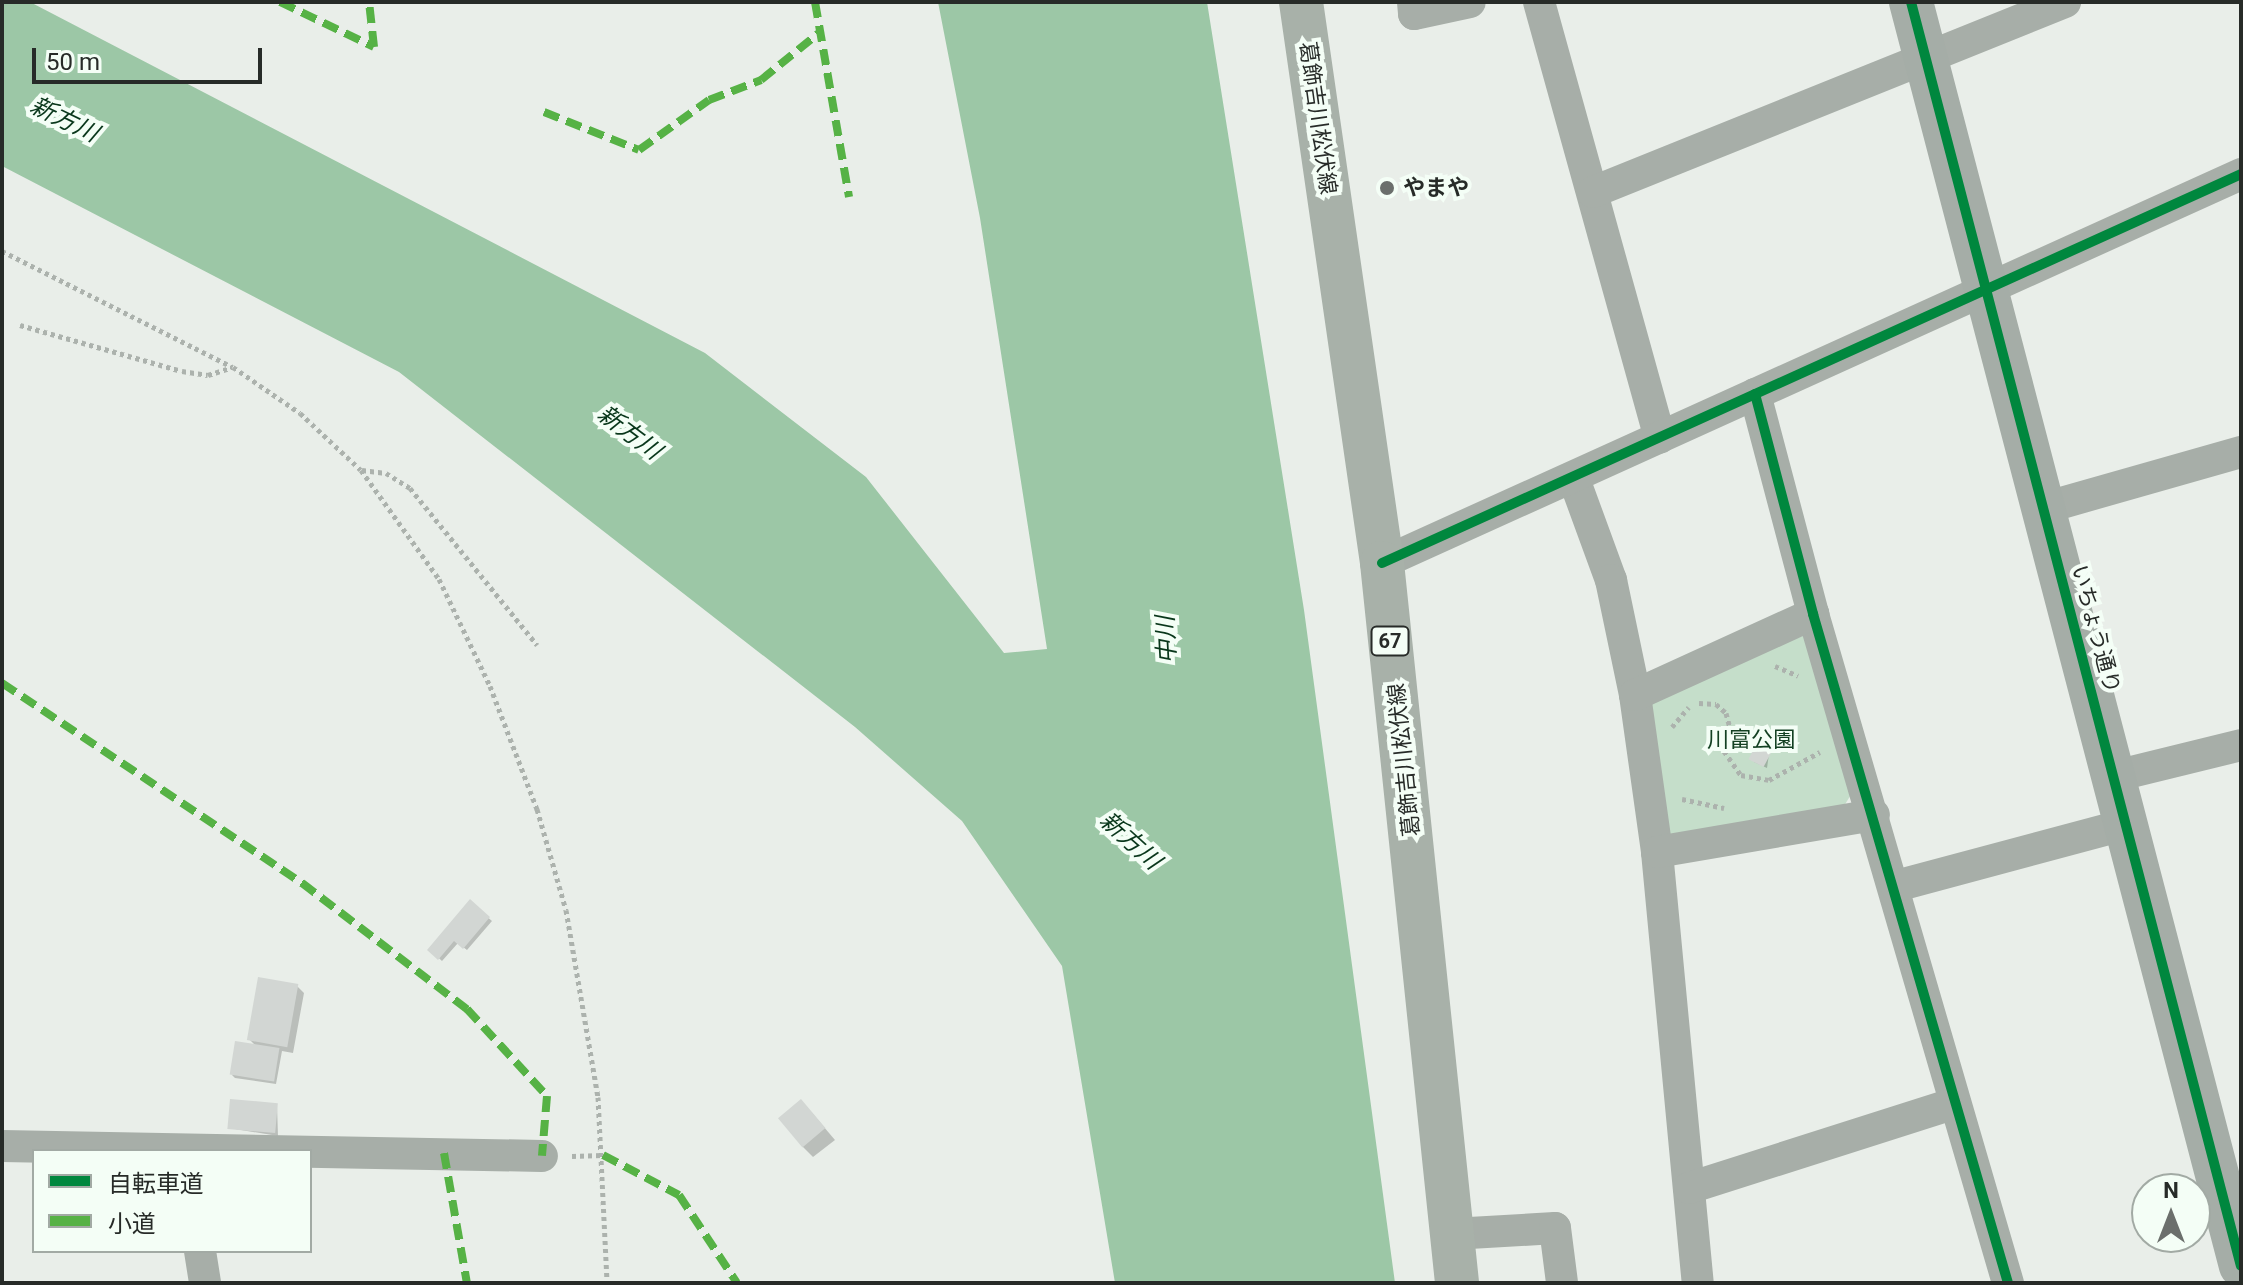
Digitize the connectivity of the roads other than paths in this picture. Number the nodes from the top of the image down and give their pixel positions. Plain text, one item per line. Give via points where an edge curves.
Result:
1 (1301, 2) edge
2 (1413, 2) edge
3 (1470, 2) edge
4 (1539, 2) edge
5 (1911, 2) edge
6 (2065, 2) edge
7 (1926, 62) junction
8 (2241, 174) edge
9 (1593, 192) junction
10 (1985, 288) junction
11 (1755, 394) junction
12 (1660, 438) junction
13 (2241, 452) edge
14 (1574, 479) junction
15 (2044, 508) junction
16 (1382, 563) junction
17 (1813, 614) junction
18 (1635, 695) junction
19 (2241, 745) edge
20 (2115, 776) junction
21 (1874, 815) junction
22 (2127, 824) junction
23 (1657, 852) junction
24 (1896, 886) junction
25 (1955, 1103) junction
26 (2, 1146) edge
27 (182, 1149) edge
28 (312, 1151) edge
29 (553, 1156) road end
30 (1689, 1188) junction
31 (1452, 1234) junction
32 (200, 1253) edge
33 (2241, 1266) edge
34 (205, 1283) edge
35 (1457, 1283) edge
36 (1562, 1283) edge
37 (1698, 1283) edge
38 (2008, 1283) edge

1 - 16 main road, 葛飾吉川松伏線 / 67
2 - 3 street via 1414,14
4 - 9 street
5 - 7 street, いちょう通り
6 - 7 street
7 - 9 street
7 - 10 street, いちょう通り
8 - 10 street
9 - 12 street
10 - 11 street
10 - 15 street, いちょう通り
11 - 12 street
11 - 17 street
12 - 14 street
13 - 15 street
14 - 16 street
14 - 18 street via 1614,590
15 - 20 street, いちょう通り
16 - 31 main road, 葛飾吉川松伏線 / 67
17 - 18 street
17 - 21 street
18 - 23 street
19 - 20 street
20 - 22 street, いちょう通り
21 - 23 street
21 - 24 street
22 - 24 street
22 - 33 street, いちょう通り
23 - 30 street
24 - 25 street
25 - 30 street
25 - 38 street
26 - 27 street
28 - 29 street
30 - 37 street
31 - 35 main road, 葛飾吉川松伏線 / 67
31 - 36 street via 1555,1228
32 - 34 street

